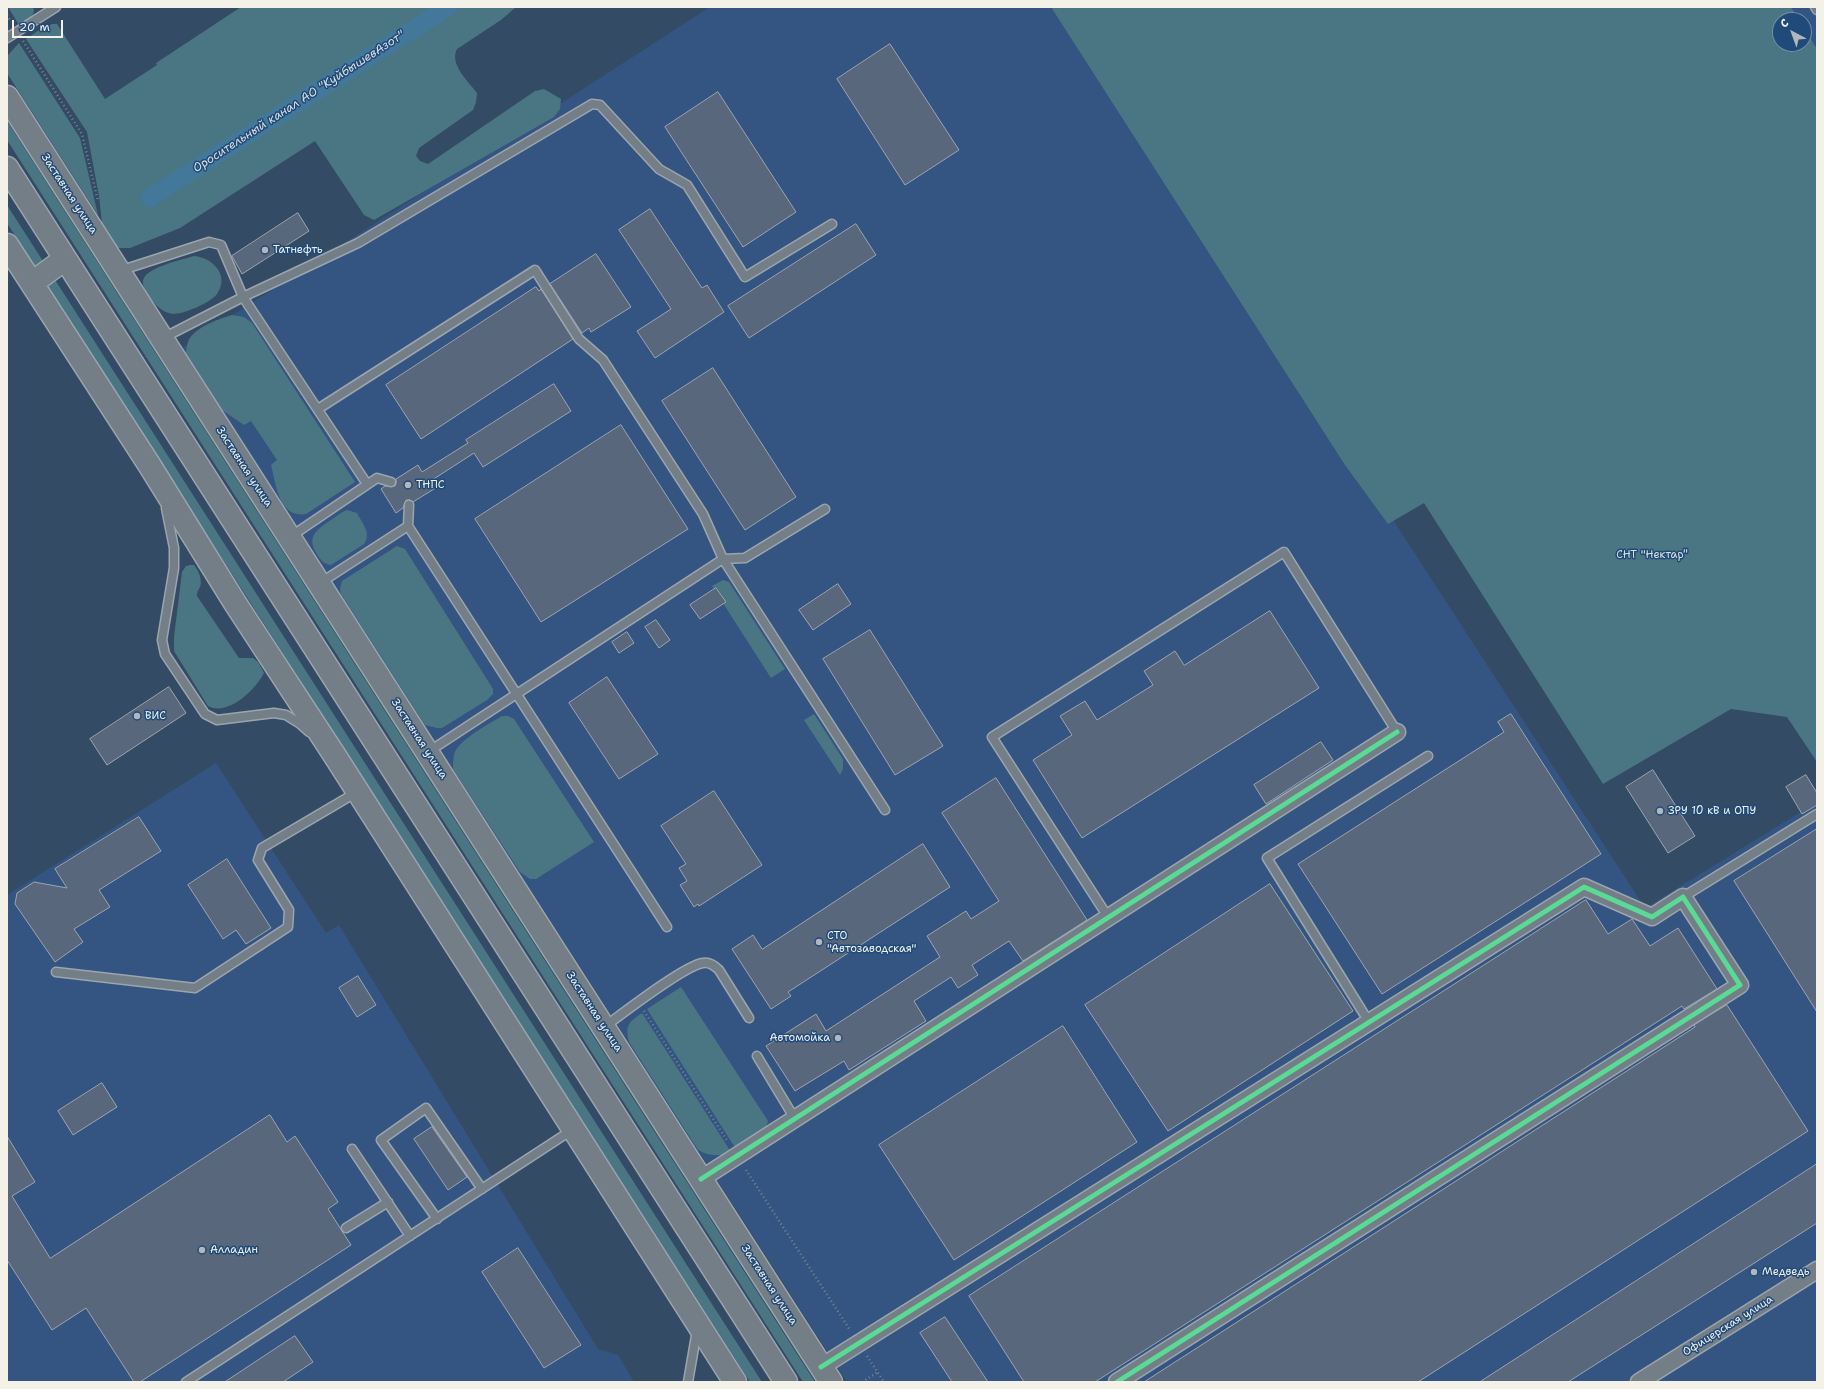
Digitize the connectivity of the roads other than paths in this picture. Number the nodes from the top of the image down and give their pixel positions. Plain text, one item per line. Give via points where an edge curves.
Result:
1 (56, 7) edge
2 (7, 38) edge
3 (7, 97) edge
4 (7, 168) edge
5 (832, 224) dead end
6 (7, 245) edge
7 (65, 259) junction
8 (119, 271) junction
9 (32, 283) junction
10 (243, 297) junction
11 (162, 339) junction
12 (318, 409) junction
13 (150, 466) junction
14 (391, 482) dead end
15 (367, 484) junction
16 (409, 505) dead end
17 (825, 509) dead end
18 (408, 526) junction
19 (290, 537) junction
20 (723, 559) junction
21 (319, 584) junction
22 (517, 694) junction
23 (1396, 732) joint
24 (427, 752) junction
25 (335, 756) junction
26 (1428, 756) dead end
27 (358, 791) junction
28 (885, 810) dead end
29 (1817, 814) edge
30 (1683, 897) junction
31 (1108, 918) junction
32 (667, 927) dead end
33 (56, 972) dead end
34 (749, 1018) dead end
35 (1369, 1022) junction
36 (604, 1027) junction
37 (757, 1056) dead end
38 (795, 1119) junction
39 (572, 1130) junction
40 (352, 1149) dead end
41 (701, 1179) junction
42 (482, 1189) junction
43 (388, 1202) junction
44 (437, 1218) junction
45 (346, 1228) dead end
46 (410, 1236) junction
47 (1817, 1270) edge
48 (698, 1324) junction
49 (826, 1374) edge
50 (186, 1382) edge
51 (688, 1382) edge
52 (735, 1382) edge
53 (786, 1382) edge
54 (1117, 1382) edge
55 (1639, 1382) edge

1 - 2 lane
3 - 8 main road, Заставная улица
4 - 7 main road
5 - 10 lane via 745,277 687,185 659,168 600,105 592,104 358,243
6 - 9 main road
7 - 9 main road
7 - 53 main road
8 - 10 lane via 215,242 221,245
8 - 11 main road, Заставная улица
9 - 13 main road
10 - 11 lane
10 - 12 lane
11 - 19 main road, Заставная улица
12 - 15 lane
12 - 20 lane via 535,270 579,339 603,360 703,514
13 - 25 main road via 235,603
13 - 25 lane via 168,514 174,548 174,568 162,640 165,654 205,714 217,720 274,713 286,715 299,723
14 - 15 lane via 376,478
15 - 19 lane
16 - 18 lane
17 - 20 lane via 745,558
18 - 21 lane
18 - 22 lane
19 - 21 main road, Заставная улица
20 - 22 lane
20 - 28 lane
21 - 24 main road, Заставная улица
22 - 24 lane
22 - 32 lane
23 - 31 street
23 - 31 lane via 1284,552 992,737
24 - 36 main road, Заставная улица
25 - 27 main road
26 - 35 lane via 1266,858
27 - 33 lane via 262,848 258,860 289,910 288,927 195,988
27 - 39 main road
29 - 30 lane
30 - 35 street via 1652,917 1584,887
30 - 54 street via 1740,985
31 - 38 street
34 - 36 lane via 719,970 703,963 685,971
35 - 49 street via 858,1343
36 - 41 main road, Заставная улица
37 - 38 lane
38 - 41 street
39 - 42 lane
39 - 48 main road
40 - 43 lane
41 - 49 main road, Заставная улица
42 - 44 lane
42 - 44 lane via 426,1108 381,1140
43 - 45 lane
43 - 46 lane
44 - 46 lane
46 - 50 lane
47 - 55 street, Офицерская улица
48 - 51 lane
48 - 52 main road

